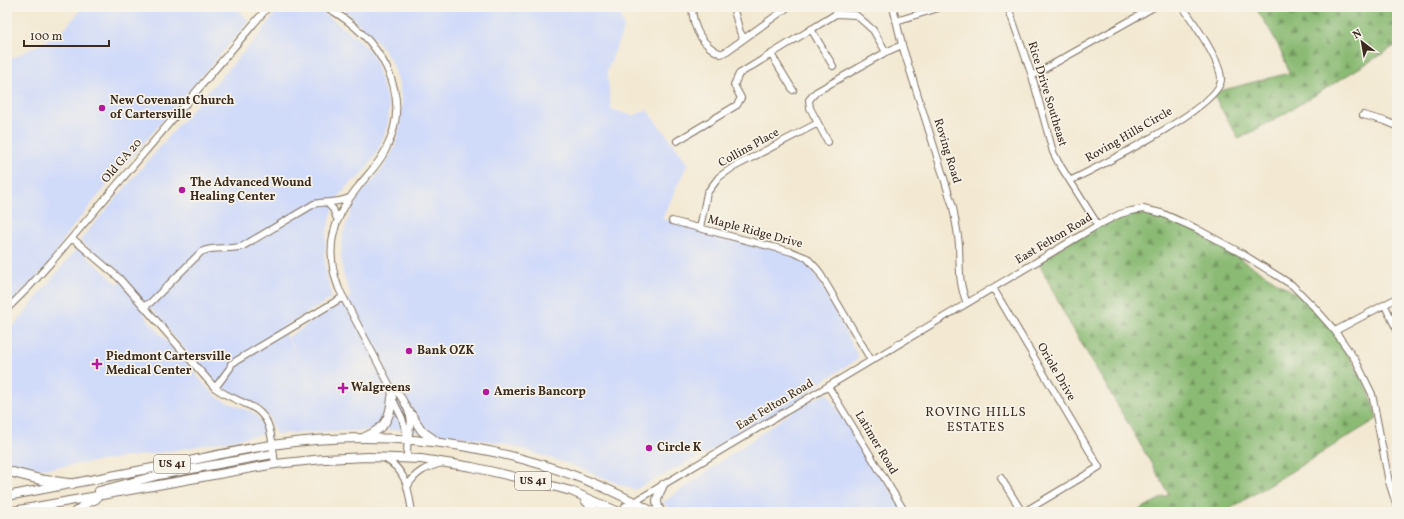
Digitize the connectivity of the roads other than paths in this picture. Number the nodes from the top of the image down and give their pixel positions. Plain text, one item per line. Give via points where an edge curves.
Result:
1 (268, 7) edge
2 (326, 7) edge
3 (692, 7) edge
4 (733, 7) edge
5 (893, 7) edge
6 (942, 7) edge
7 (1008, 7) edge
8 (1154, 7) edge
9 (1184, 7) edge
10 (787, 8) edge
11 (333, 9) edge
12 (896, 21) junction
13 (812, 30) junction
14 (744, 39) junction
15 (902, 45) junction
16 (886, 52) junction
17 (772, 54) junction
18 (833, 66) dead end
19 (1032, 76) junction
20 (793, 90) dead end
21 (1363, 115) dead end
22 (818, 123) junction
23 (1397, 126) edge
24 (677, 141) dead end
25 (828, 142) dead end
26 (1070, 181) junction
27 (350, 198) junction
28 (327, 203) junction
29 (337, 219) junction
30 (672, 221) dead end
31 (1098, 225) junction
32 (700, 228) junction
33 (72, 238) junction
34 (993, 288) junction
35 (342, 297) junction
36 (1397, 298) edge
37 (967, 303) junction
38 (144, 306) junction
39 (1385, 306) junction
40 (7, 309) edge
41 (1397, 330) edge
42 (1335, 331) junction
43 (871, 360) junction
44 (828, 386) junction
45 (215, 388) junction
46 (391, 388) junction
47 (392, 398) junction
48 (410, 414) junction
49 (363, 438) junction
50 (408, 440) junction
51 (439, 442) junction
52 (272, 445) junction
53 (273, 454) junction
54 (382, 457) junction
55 (407, 458) junction
56 (443, 462) junction
57 (275, 464) junction
58 (7, 471) edge
59 (1001, 478) dead end
60 (72, 484) junction
61 (663, 485) junction
62 (408, 486) junction
63 (106, 494) junction
64 (7, 496) edge
65 (582, 496) junction
66 (84, 498) junction
67 (634, 502) junction
68 (1397, 507) edge
69 (620, 511) edge
70 (8, 512) edge
71 (74, 512) edge
72 (412, 512) edge
73 (596, 512) edge
74 (634, 512) edge
75 (653, 512) edge
76 (661, 512) edge
77 (905, 512) edge
78 (1023, 512) edge

1 - 33 street, Old GA 20
2 - 11 street
3 - 14 street via 696,30 713,50 721,54
4 - 14 street
5 - 12 street, Roving Road
6 - 12 street
7 - 19 street, Rice Drive Southeast
8 - 19 street
9 - 26 street, Roving Hills Circle via 1218,66 1222,78 1218,89 1208,100 1149,139
10 - 14 street
11 - 27 street via 377,51 388,68 395,94 396,120 389,144
12 - 15 street, Roving Road
13 - 16 street via 836,14 856,15 873,30
13 - 17 street
13 - 18 street
15 - 16 street
15 - 37 street, Roving Road via 953,207 960,278
16 - 22 street via 816,92 809,100
17 - 20 street
17 - 24 street via 739,74 734,85 741,98 737,105
19 - 26 street, Rice Drive Southeast via 1053,152
21 - 23 street
22 - 25 street
22 - 32 street, Collins Place via 732,168 720,177 707,194
26 - 31 street, Rice Drive Southeast
27 - 28 street
27 - 29 street
28 - 29 street
28 - 38 street via 308,207 243,246 210,248 202,252
29 - 35 street via 331,255 334,276
30 - 32 street, Maple Ridge Drive
31 - 34 street, East Felton Road
31 - 42 street, East Felton Road via 1120,214 1144,209 1161,213 1195,228 1292,285
32 - 43 street, Maple Ridge Drive via 769,245 807,258 818,270
33 - 38 street via 119,278
33 - 40 street, Old GA 20
34 - 37 street, East Felton Road
34 - 78 street, Oriole Drive via 1099,468
35 - 45 street via 231,364
35 - 46 street
36 - 39 street
37 - 43 street, East Felton Road
38 - 45 street
39 - 41 street
39 - 42 street
42 - 68 street, East Felton Road via 1356,361 1372,394
43 - 44 street, East Felton Road
44 - 61 street, East Felton Road
44 - 77 street, Latimer Road
45 - 52 street via 260,411 269,426
46 - 47 street
46 - 48 street via 399,394
47 - 49 main road via 389,416 383,426
47 - 50 street via 402,418
48 - 50 street via 412,423
48 - 51 main road via 422,431
49 - 50 main road, US 41
49 - 52 main road, US 41
50 - 51 main road, US 41
50 - 55 street
51 - 67 main road, US 41 via 535,462 577,476
52 - 53 street
52 - 60 main road, US 41
53 - 57 street
53 - 66 main road via 159,475 112,486
54 - 55 main road, US 41
54 - 57 main road, US 41
54 - 62 street via 401,472
55 - 56 main road, US 41
56 - 62 street via 418,473
56 - 65 main road, US 41 via 533,481
57 - 63 main road, US 41
58 - 60 highway
59 - 78 street
60 - 64 main road, US 41
61 - 67 street, East Felton Road
61 - 76 main road via 656,501
62 - 72 street
63 - 66 main road, US 41
63 - 71 main road
65 - 69 main road, US 41
65 - 73 main road
66 - 70 main road, US 41
67 - 69 street, East Felton Road
67 - 75 main road, US 41
69 - 74 main road

